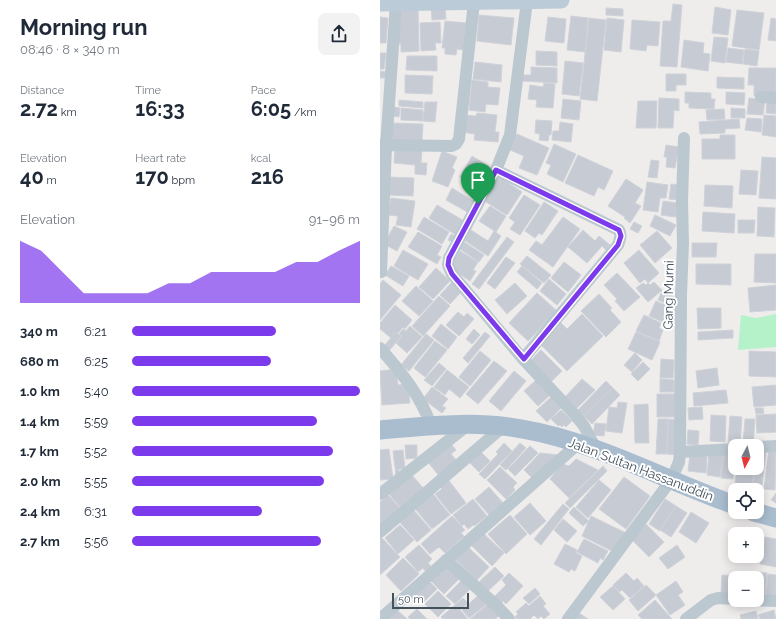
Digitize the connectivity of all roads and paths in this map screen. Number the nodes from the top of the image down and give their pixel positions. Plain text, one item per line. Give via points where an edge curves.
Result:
1 (561, 0) edge
2 (453, 1) edge
3 (527, 1) edge
4 (474, 2) junction
5 (388, 3) edge
6 (761, 97) dead end
7 (776, 98) edge
8 (684, 138) dead end
9 (383, 146) edge
10 (496, 170) junction
11 (381, 272) edge
12 (380, 348) edge
13 (524, 359) junction
14 (468, 424) junction
15 (431, 426) junction
16 (504, 426) junction
17 (380, 430) edge
18 (588, 446) junction
19 (776, 446) edge
20 (764, 447) edge
21 (728, 449) edge
22 (680, 452) junction
23 (671, 480) junction
24 (380, 494) edge
25 (728, 502) edge
26 (764, 515) edge
27 (776, 518) edge
28 (380, 532) edge
29 (446, 560) junction
30 (728, 599) edge
31 (764, 600) edge
32 (776, 601) edge
33 (504, 617) edge
34 (380, 619) edge
35 (568, 619) edge
36 (686, 619) edge

1 - 3 street
2 - 4 street
2 - 5 street
3 - 4 street
3 - 10 street via 510,135
4 - 9 street via 459,139 456,144
5 - 9 street
6 - 7 street
8 - 22 street, Gang Murni
9 - 11 street
10 - 13 street via 449,258 448,265 452,274
10 - 13 street via 619,230 621,236 618,245
12 - 15 street via 409,383
13 - 18 street via 584,426
14 - 15 main road, Jalan Sultan Hassanuddin
14 - 16 main road, Jalan Sultan Hassanuddin
14 - 24 street
15 - 17 main road, Jalan Sultan Hassanuddin
16 - 18 main road, Jalan Sultan Hassanuddin via 540,432
16 - 28 street
18 - 23 main road, Jalan Sultan Hassanuddin
18 - 29 street
19 - 20 street
21 - 22 street
22 - 23 street, Gang Murni via 679,462
23 - 25 main road, Jalan Sultan Hassanuddin
23 - 35 street, Gang Murni
26 - 27 main road
29 - 33 street
29 - 34 street
30 - 36 street via 711,600
31 - 32 street

